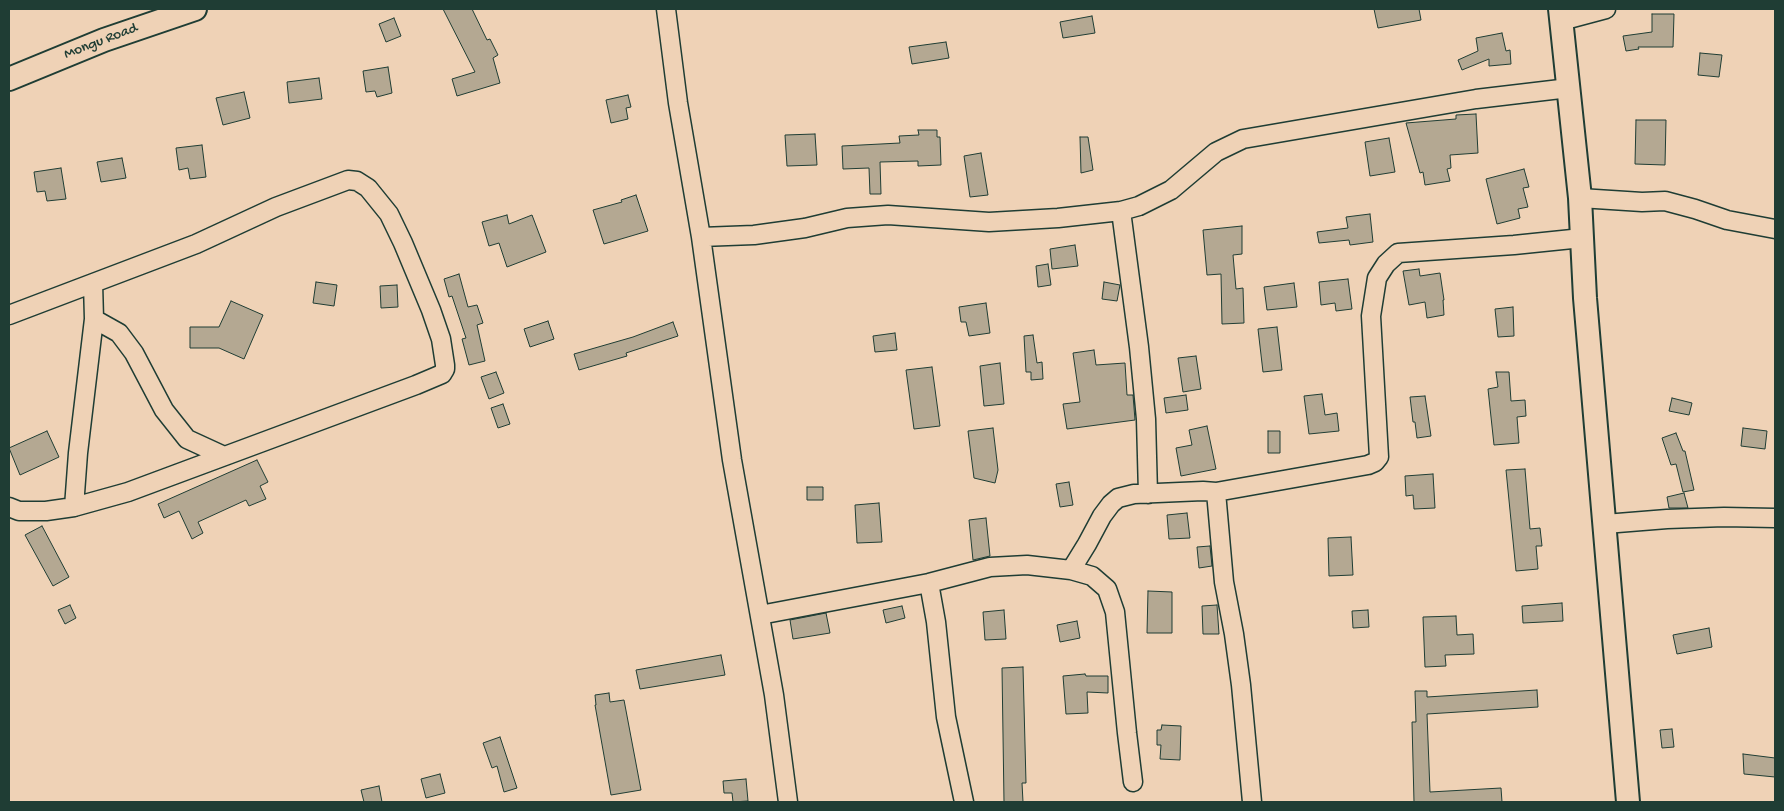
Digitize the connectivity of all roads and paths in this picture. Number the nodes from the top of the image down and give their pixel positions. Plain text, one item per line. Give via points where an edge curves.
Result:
1 (195, 9) edge
2 (666, 9) edge
3 (1606, 9) edge
4 (1561, 15) edge
5 (9, 79) edge
6 (1569, 88) junction
7 (1580, 198) junction
8 (1121, 211) junction
9 (1775, 229) edge
10 (701, 237) junction
11 (1582, 238) junction
12 (93, 283) junction
13 (9, 315) edge
14 (94, 319) junction
15 (224, 456) junction
16 (1216, 492) junction
17 (1148, 494) junction
18 (9, 507) edge
19 (74, 507) junction
20 (1775, 518) edge
21 (1605, 524) junction
22 (1071, 570) junction
23 (929, 584) junction
24 (760, 615) junction
25 (1133, 782) dead end
26 (788, 802) edge
27 (964, 802) edge
28 (1252, 802) edge
29 (1628, 802) edge

1 - 5 main road, Mongu Road via 104,40
2 - 10 street
3 - 4 street
4 - 6 main road
6 - 7 main road
6 - 8 street via 1476,99 1243,139 1216,152 1171,190
7 - 9 street via 1665,201 1727,220
7 - 11 main road
8 - 10 street via 989,222 888,215 847,218 754,235
8 - 17 street via 1146,419
10 - 24 street via 732,460
11 - 16 street via 1398,253 1377,278 1371,316 1379,458 1368,465
11 - 21 main road
12 - 13 street
12 - 14 street
12 - 15 street via 348,180 368,188 389,214 434,318 446,370 416,386
14 - 15 street via 119,333 134,353 164,410 188,439
14 - 19 street
15 - 19 street via 128,492
16 - 17 street
16 - 28 street via 1224,582 1241,685
17 - 22 street via 1118,498 1110,504
18 - 19 street via 19,511
20 - 21 street via 1667,519
21 - 29 main road
22 - 23 street via 1027,565 990,567
22 - 25 street via 1092,576 1107,589 1116,612
23 - 24 street
23 - 27 street via 946,717
24 - 26 street

